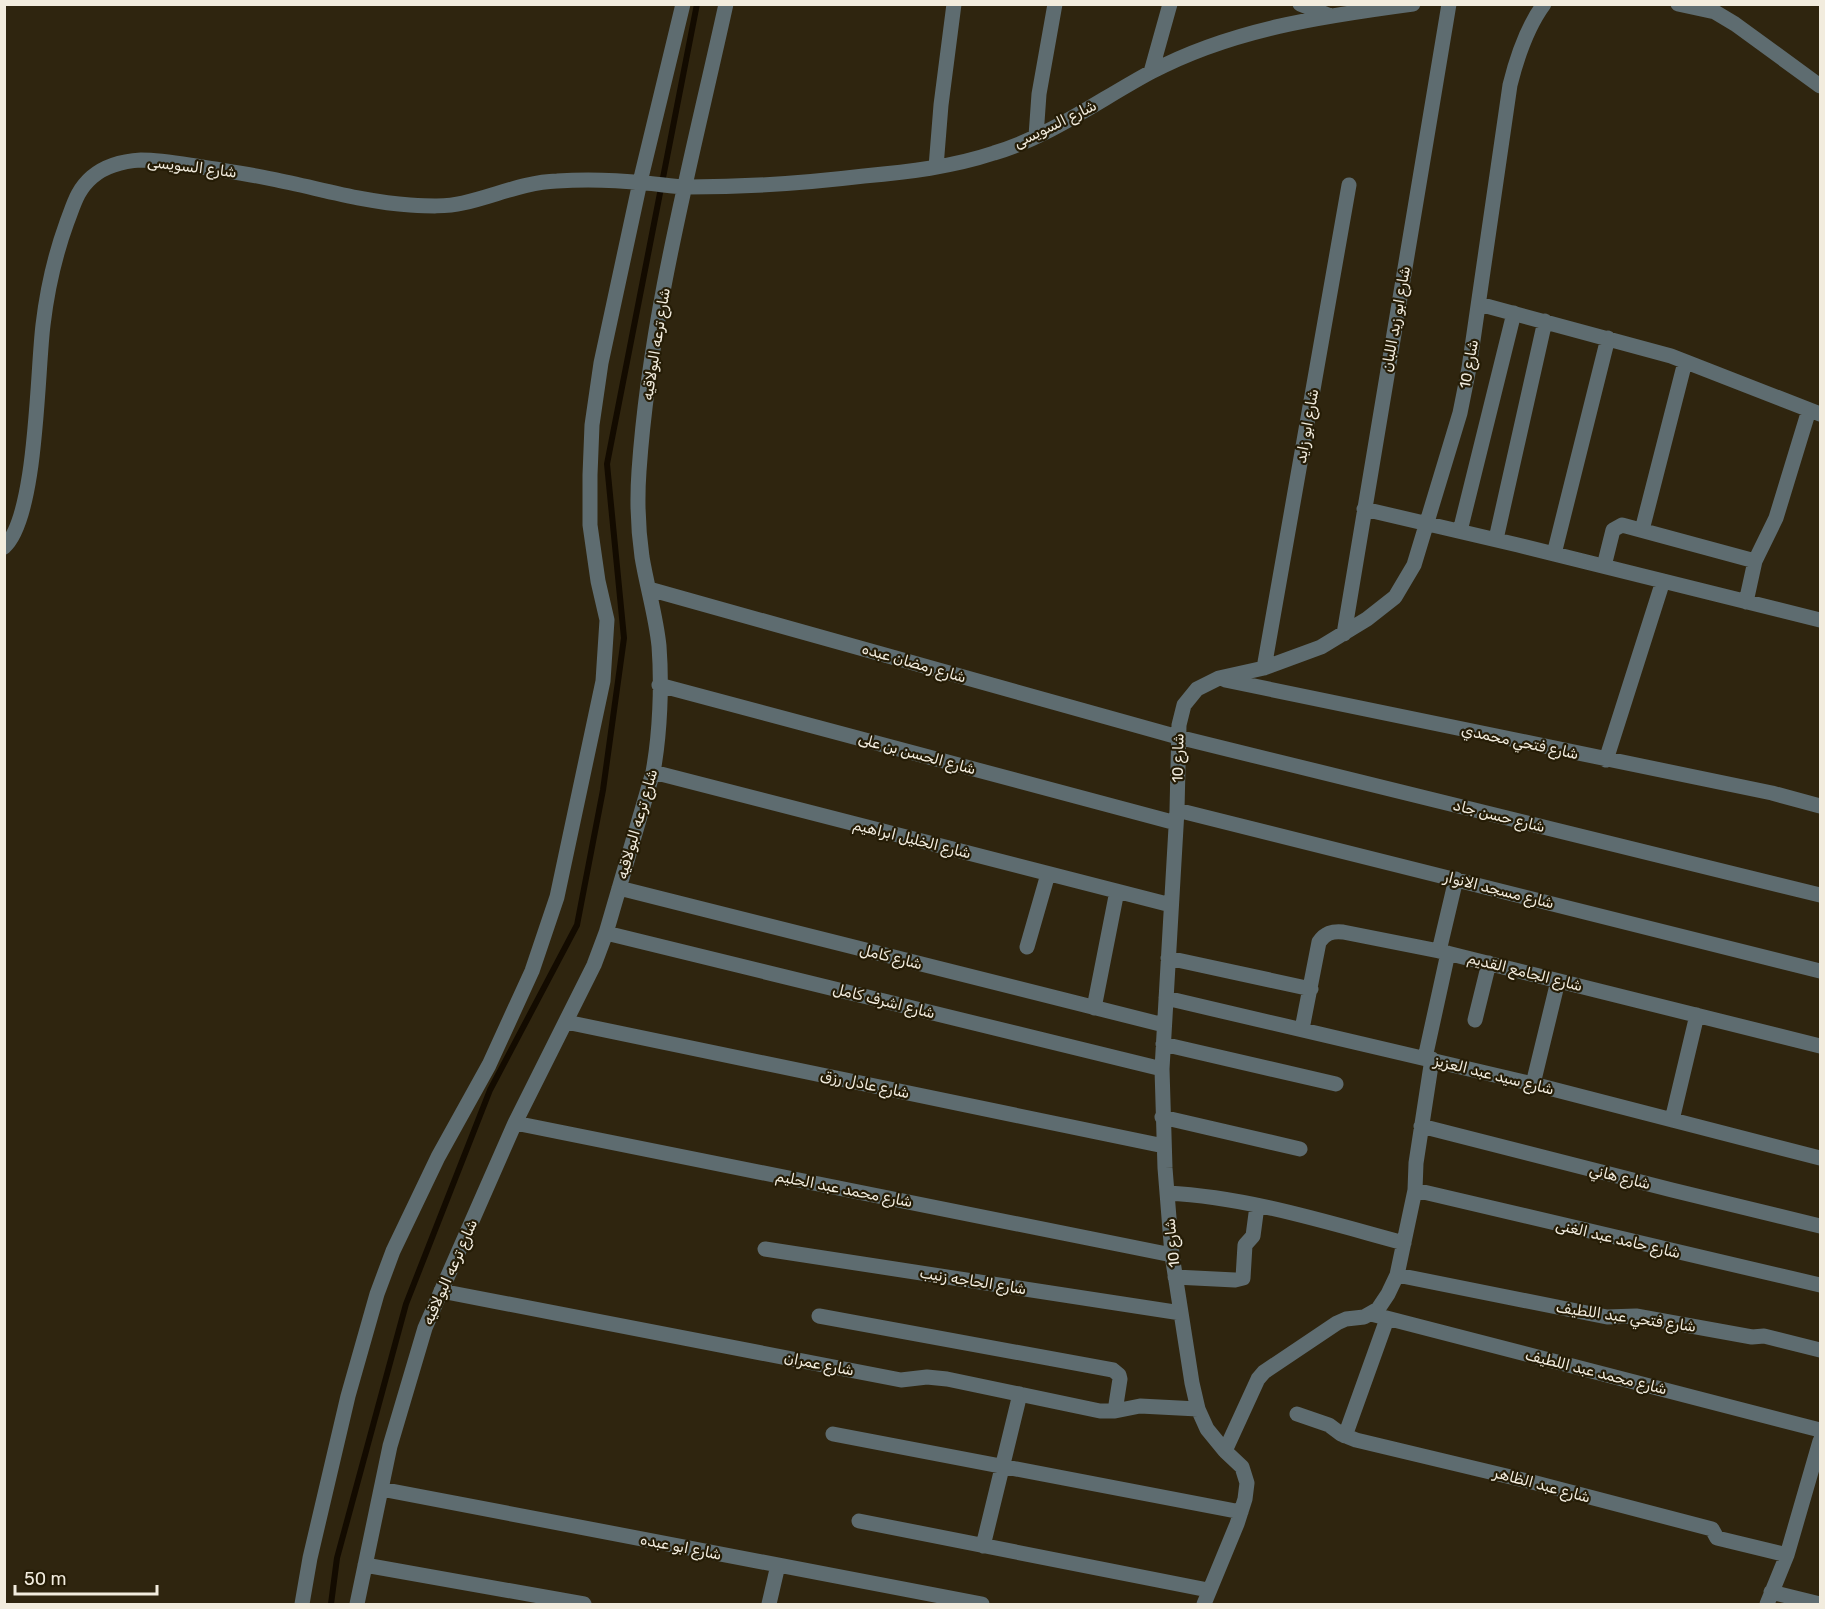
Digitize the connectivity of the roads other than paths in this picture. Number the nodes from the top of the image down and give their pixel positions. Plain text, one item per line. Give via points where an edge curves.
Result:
1 (683, 4) edge
2 (726, 4) edge
3 (954, 4) edge
4 (1055, 4) edge
5 (1170, 4) edge
6 (1413, 4) edge
7 (1449, 4) edge
8 (1544, 4) edge
9 (1678, 4) edge
10 (1306, 6) edge
11 (1716, 8) edge
12 (1329, 16) junction
13 (1151, 72) junction
14 (1821, 86) edge
15 (1036, 136) junction
16 (936, 167) junction
17 (643, 183) junction
18 (1349, 185) dead end
19 (679, 187) junction
20 (1479, 304) junction
21 (1514, 313) junction
22 (1545, 321) junction
23 (1608, 338) junction
24 (1685, 362) junction
25 (1815, 412) edge
26 (1364, 509) junction
27 (1427, 523) junction
28 (1642, 530) junction
29 (1460, 531) junction
30 (1496, 539) junction
31 (4, 547) edge
32 (1554, 554) junction
33 (1755, 561) junction
34 (1604, 566) junction
35 (1663, 581) junction
36 (649, 589) junction
37 (1746, 602) junction
38 (1821, 620) edge
39 (1344, 634) junction
40 (1264, 668) junction
41 (1219, 678) junction
42 (658, 685) junction
43 (1178, 737) junction
44 (1606, 760) junction
45 (653, 772) junction
46 (1821, 806) edge
47 (1177, 817) junction
48 (1048, 874) junction
49 (1456, 879) junction
50 (618, 888) junction
51 (1117, 891) junction
52 (1821, 895) edge
53 (1171, 905) junction
54 (606, 933) junction
55 (1027, 947) dead end
56 (1444, 952) junction
57 (1168, 958) junction
58 (1489, 963) junction
59 (1821, 971) edge
60 (1558, 981) junction
61 (1311, 989) junction
62 (1166, 998) junction
63 (1094, 1008) junction
64 (1697, 1015) junction
65 (1475, 1020) dead end
66 (566, 1022) junction
67 (1164, 1025) junction
68 (1302, 1029) junction
69 (1163, 1044) junction
70 (1821, 1046) edge
71 (1428, 1059) junction
72 (1162, 1069) junction
73 (1336, 1084) dead end
74 (1533, 1084) junction
75 (1162, 1117) junction
76 (1672, 1120) junction
77 (515, 1123) junction
78 (1421, 1126) junction
79 (1164, 1146) junction
80 (1300, 1149) dead end
81 (1821, 1158) edge
82 (1415, 1191) junction
83 (1167, 1193) junction
84 (1257, 1206) junction
85 (1821, 1226) edge
86 (1404, 1243) junction
87 (765, 1249) dead end
88 (1172, 1255) junction
89 (1397, 1275) junction
90 (1175, 1276) junction
91 (1821, 1285) edge
92 (441, 1291) junction
93 (1181, 1313) junction
94 (819, 1316) dead end
95 (1364, 1316) junction
96 (1387, 1318) junction
97 (1821, 1350) edge
98 (1020, 1394) junction
99 (1198, 1409) junction
100 (1115, 1411) junction
101 (1297, 1414) dead end
102 (1821, 1430) edge
103 (832, 1434) dead end
104 (1345, 1436) junction
105 (1821, 1441) edge
106 (1225, 1451) junction
107 (1003, 1467) junction
108 (381, 1489) junction
109 (1241, 1512) junction
110 (859, 1521) dead end
111 (983, 1546) junction
112 (1786, 1555) junction
113 (365, 1565) junction
114 (778, 1565) junction
115 (1206, 1597) edge
116 (1769, 1598) edge
117 (302, 1605) edge
118 (357, 1605) edge
119 (584, 1605) edge
120 (769, 1605) edge
121 (982, 1605) edge
122 (1820, 1605) edge

1 - 17 street
2 - 19 street, شارع ترعه البولاقيه
3 - 16 street
4 - 15 street via 1039,94
5 - 13 street
6 - 12 street, شارع السويسى
7 - 26 street, شارع ابو زيد اللبان
8 - 20 street, شارع 10 via 1516,60 1510,85
9 - 11 street
10 - 12 street
11 - 14 street
12 - 13 street, شارع السويسى via 1232,39
13 - 15 street, شارع السويسى
15 - 16 street, شارع السويسى via 997,153
16 - 19 street, شارع السويسى via 807,183
17 - 19 street, شارع السويسى
17 - 31 street, شارع السويسى via 559,180 533,183 461,204 432,207 363,200 267,178 173,163 141,160 116,164 96,173 80,189 63,233 44,321 28,492 13,540
17 - 117 street via 601,363 592,425 590,525 607,620 603,681 557,897 531,971 494,1054 410,1212 377,1294 345,1406
18 - 40 street, شارع ابو زايد
19 - 36 street, شارع ترعه البولاقيه via 653,348 639,472 638,523
20 - 21 street
20 - 27 street, شارع 10 via 1460,413
21 - 22 street
21 - 29 street
22 - 23 street
22 - 30 street
23 - 24 street
23 - 32 street
24 - 25 street
24 - 28 street
25 - 33 street via 1776,518
26 - 27 street
26 - 39 street, شارع ابو زيد اللبان
27 - 29 street
27 - 39 street, شارع 10 via 1414,565 1395,597
28 - 33 street
28 - 34 street via 1622,525 1613,530
29 - 30 street
30 - 32 street
32 - 34 street
33 - 37 street
34 - 35 street
35 - 37 street
35 - 44 street
36 - 42 street, شارع ترعه البولاقيه via 659,647
36 - 43 street, شارع رمضان عبده
37 - 38 street
39 - 40 street, شارع 10
40 - 41 street, شارع 10
41 - 43 street, شارع 10 via 1197,689 1184,705
41 - 44 street, شارع فتحي محمدي
42 - 45 street, شارع ترعه البولاقيه
42 - 47 street, شارع الحسن بن على
43 - 47 street, شارع 10
43 - 52 street, شارع حسن جاد
44 - 46 street, شارع فتحي محمدي
45 - 48 street, شارع الخليل ابراهيم
45 - 50 street, شارع ترعه البولاقيه
47 - 49 street, شارع مسجد الانوار
47 - 53 street, شارع 10
48 - 51 street, شارع الخليل ابراهيم
48 - 55 street
49 - 56 street
49 - 59 street, شارع مسجد الانوار
50 - 54 street, شارع ترعه البولاقيه
50 - 63 street, شارع كامل
51 - 53 street, شارع الخليل ابراهيم
51 - 63 street
53 - 57 street, شارع 10
54 - 66 street, شارع ترعه البولاقيه
54 - 72 street, شارع اشرف كامل
56 - 58 street, شارع الجامع القديم
56 - 61 street, شارع الجامع القديم via 1333,932 1319,942
56 - 71 street
57 - 61 street
57 - 62 street, شارع 10
58 - 60 street, شارع الجامع القديم
58 - 65 street
60 - 64 street, شارع الجامع القديم
60 - 74 street
61 - 68 street, شارع الجامع القديم
62 - 67 street, شارع 10
62 - 68 street, شارع سيد عبد العزيز
63 - 67 street, شارع كامل
64 - 70 street, شارع الجامع القديم
64 - 76 street
66 - 77 street, شارع ترعه البولاقيه
66 - 79 street, شارع عادل رزق
67 - 69 street, شارع 10
68 - 71 street, شارع سيد عبد العزيز
69 - 72 street, شارع 10
69 - 73 street
71 - 74 street, شارع سيد عبد العزيز
71 - 78 street
72 - 75 street, شارع 10
74 - 76 street, شارع سيد عبد العزيز
75 - 79 street, شارع 10
75 - 80 street
76 - 81 street, شارع سيد عبد العزيز
77 - 88 street, شارع محمد عبد الحليم
77 - 92 street, شارع ترعه البولاقيه
78 - 82 street
78 - 85 street, شارع هاني
79 - 83 street, شارع 10
82 - 86 street
82 - 91 street, شارع حامد عبد الغنى
83 - 84 street
83 - 88 street, شارع 10
84 - 86 street
84 - 90 street via 1253,1236 1245,1243 1243,1278
86 - 89 street
87 - 93 street, شارع الحاجه زنيب
88 - 90 street, شارع 10
89 - 95 street via 1378,1309
89 - 97 street, شارع فتحي عبد اللطيف via 1607,1317 1636,1316 1764,1336
90 - 93 street, شارع 10
92 - 98 street, شارع عمران via 901,1380 947,1379
92 - 108 street, شارع ترعه البولاقيه via 425,1328
93 - 99 street, شارع 10
94 - 100 street via 1113,1370 1120,1379
95 - 96 street, شارع محمد عبد اللطيف
95 - 106 street via 1336,1323 1264,1372
96 - 102 street, شارع محمد عبد اللطيف
96 - 104 street
98 - 100 street, شارع عمران
98 - 107 street
99 - 100 street, شارع عمران via 1140,1406
99 - 106 street, شارع 10 via 1207,1429
101 - 104 street, شارع عبد الظاهر via 1333,1427
103 - 107 street
104 - 112 street, شارع عبد الظاهر via 1712,1529 1717,1538
105 - 112 street
106 - 109 street, شارع 10 via 1242,1467 1247,1483
107 - 109 street
107 - 111 street
108 - 113 street, شارع ترعه البولاقيه
108 - 114 street, شارع ابو عبده
109 - 115 street, شارع 10
110 - 111 street
111 - 115 street
112 - 116 street
113 - 118 street, شارع ترعه البولاقيه
113 - 119 street
114 - 120 street
114 - 121 street, شارع ابو عبده
116 - 122 street

